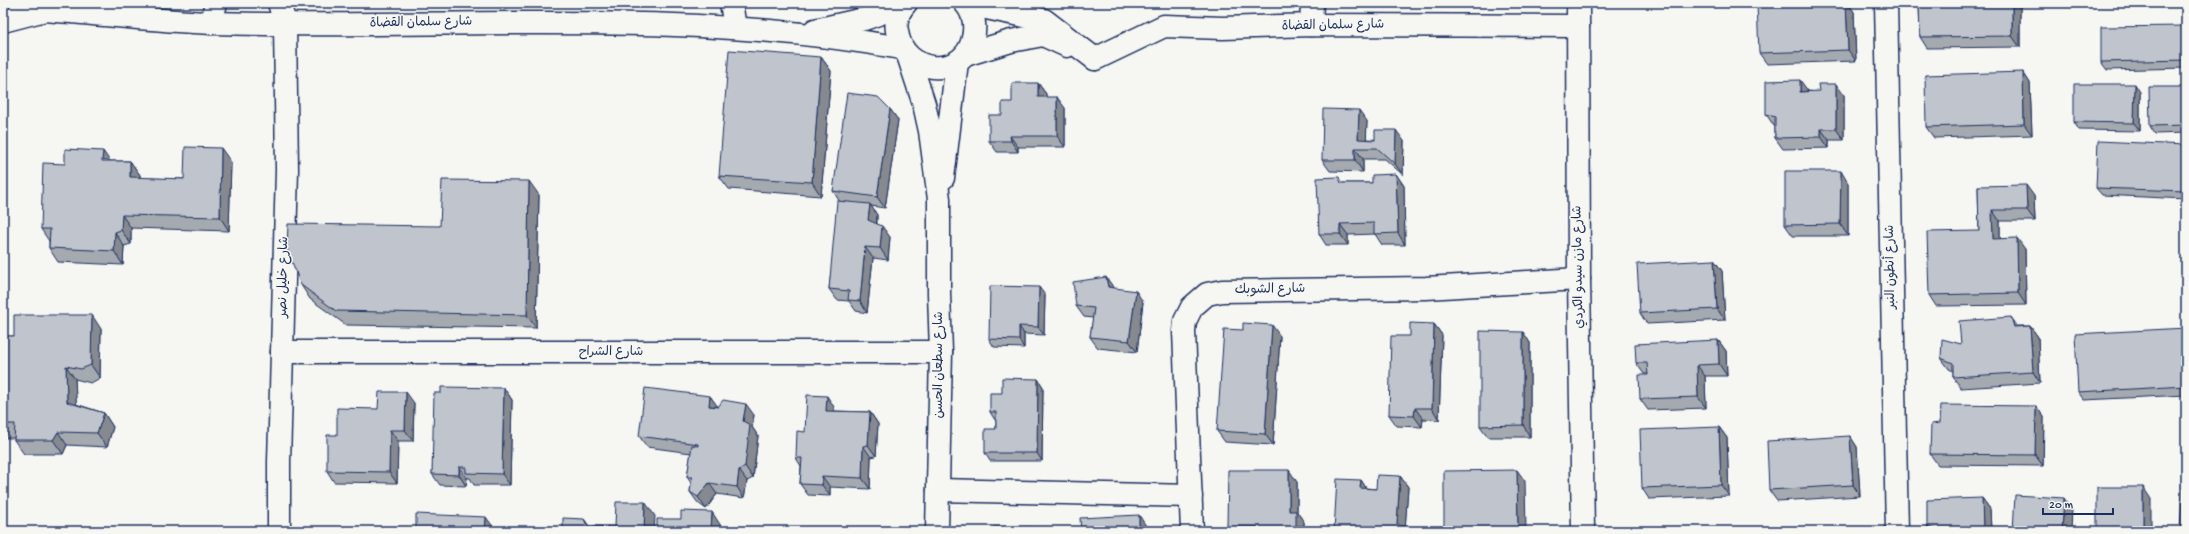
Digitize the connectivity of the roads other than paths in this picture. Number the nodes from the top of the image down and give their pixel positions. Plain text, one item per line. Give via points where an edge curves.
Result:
1 (20, 3) edge
2 (731, 3) edge
3 (1312, 3) edge
4 (1578, 3) edge
5 (1886, 3) edge
6 (905, 4) edge
7 (966, 4) edge
8 (45, 10) junction
9 (213, 13) edge
10 (282, 13) edge
11 (475, 13) edge
12 (3, 21) edge
13 (1310, 25) junction
14 (1578, 26) junction
15 (735, 27) junction
16 (798, 33) junction
17 (905, 53) junction
18 (961, 58) junction
19 (1095, 59) junction
20 (939, 198) junction
21 (1579, 279) junction
22 (282, 352) junction
23 (940, 352) junction
24 (938, 490) junction
25 (1190, 496) junction
26 (279, 531) edge
27 (937, 531) edge
28 (1192, 531) edge
29 (1583, 531) edge
30 (1896, 531) edge

1 - 8 street, شارع سلمان القضاة
2 - 15 street
3 - 13 street
4 - 14 street, شارع مازن سيدو الكردي
5 - 30 street, شارع أنطون النبر
6 - 16 street, شارع سلمان القضاة via 864,19
6 - 17 street, شارع سطعان الحسن via 896,26
7 - 18 street, شارع سطعان الحسن via 973,16 975,30 972,43
7 - 19 street via 1044,20
8 - 9 street, شارع سلمان القضاة
8 - 12 street, شارع سلمان القضاة
9 - 10 street, شارع سلمان القضاة
10 - 11 street, شارع سلمان القضاة
10 - 22 street, شارع خليل نصر via 287,170
11 - 15 street, شارع سلمان القضاة
13 - 14 street, شارع سلمان القضاة
13 - 19 street, شارع سلمان القضاة via 1223,28 1164,26
14 - 21 street, شارع مازن سيدو الكردي
15 - 16 street, شارع سلمان القضاة
16 - 17 street, شارع سلمان القضاة
17 - 18 street, شارع سلمان القضاة via 920,65 932,68 945,67
17 - 20 street, شارع سطعان الحسن via 928,124
18 - 19 street via 1011,41 1043,35
18 - 20 street, شارع سطعان الحسن
20 - 23 street, شارع سطعان الحسن
21 - 25 street, شارع الشوبك via 1426,288 1260,289 1207,294 1192,306 1185,321 1184,331
21 - 29 street, شارع مازن سيدو الكردي
22 - 23 street, شارع الشراح
22 - 26 street, شارع خليل نصر
23 - 24 street, شارع سطعان الحسن
24 - 25 street
24 - 27 street, شارع سطعان الحسن
25 - 28 street, شارع الشوبك

